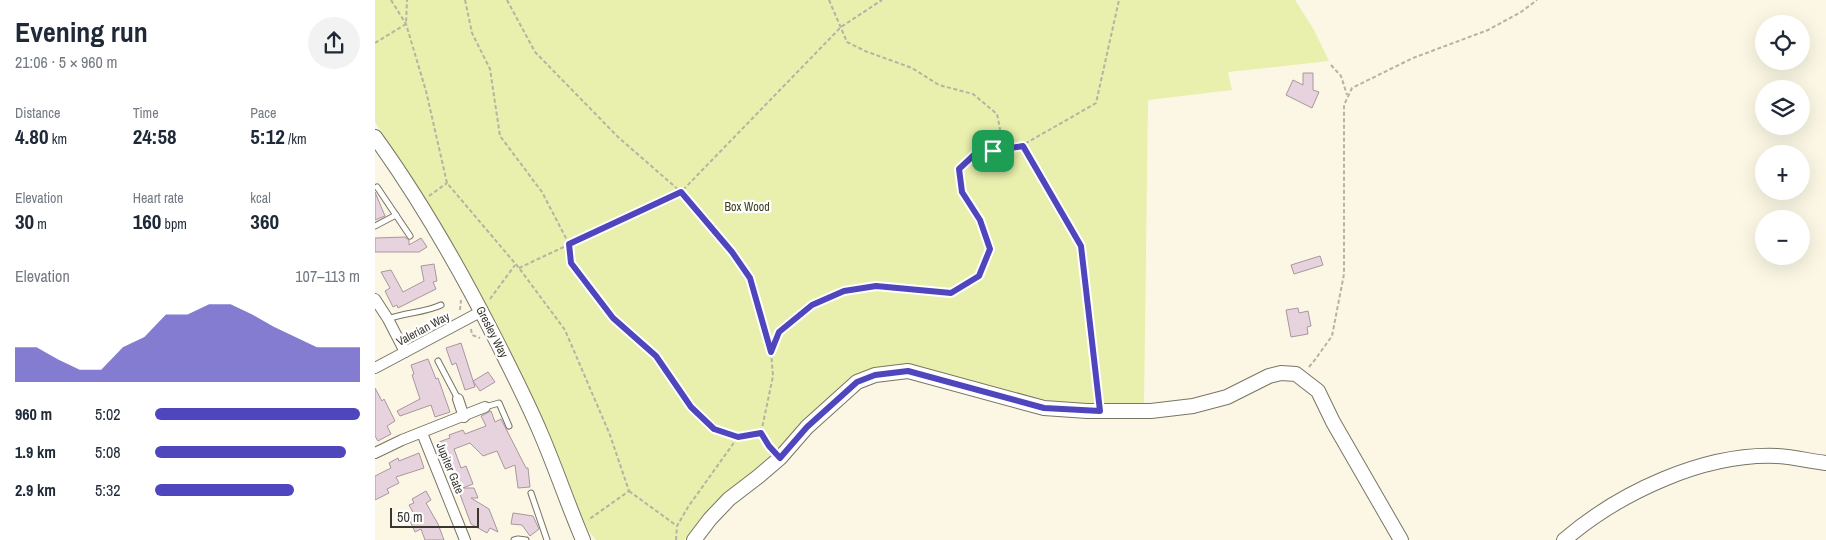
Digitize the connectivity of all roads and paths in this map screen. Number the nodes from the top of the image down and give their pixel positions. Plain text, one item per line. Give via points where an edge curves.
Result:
1 (391, 0) edge
2 (407, 0) edge
3 (465, 0) edge
4 (507, 0) edge
5 (829, 0) edge
6 (882, 0) edge
7 (1119, 0) edge
8 (1537, 0) edge
9 (406, 24) junction
10 (841, 27) junction
11 (375, 43) edge
12 (1331, 65) dead end
13 (1348, 97) junction
14 (375, 137) edge
15 (1023, 146) junction
16 (993, 151) junction
17 (447, 182) junction
18 (377, 187) dead end
19 (681, 192) junction
20 (420, 204) junction
21 (396, 215) junction
22 (375, 226) edge
23 (410, 236) dead end
24 (569, 244) junction
25 (515, 265) junction
26 (519, 268) junction
27 (460, 296) dead end
28 (375, 299) edge
29 (441, 306) dead end
30 (482, 311) junction
31 (389, 319) junction
32 (466, 320) junction
33 (482, 340) dead end
34 (405, 352) junction
35 (771, 352) junction
36 (439, 361) dead end
37 (375, 368) edge
38 (1299, 376) junction
39 (458, 399) joint
40 (485, 407) joint
41 (1100, 411) junction
42 (464, 417) junction
43 (509, 426) dead end
44 (423, 433) junction
45 (761, 433) junction
46 (738, 437) junction
47 (375, 454) edge
48 (780, 458) junction
49 (1826, 463) edge
50 (629, 491) junction
51 (531, 493) dead end
52 (677, 526) junction
53 (580, 534) edge
54 (465, 540) edge
55 (514, 540) edge
56 (526, 540) edge
57 (547, 540) edge
58 (676, 540) edge
59 (694, 540) edge
60 (1401, 540) edge
61 (1564, 540) edge

1 - 9 path
2 - 9 path
3 - 24 path via 471,33 490,68 500,136 542,192
4 - 19 path via 535,52 618,137
5 - 10 path
6 - 10 path
7 - 15 path via 1096,103
8 - 13 path via 1488,30 1413,58 1352,88
9 - 11 path
9 - 17 path via 426,91
10 - 16 path via 847,42 912,68 939,86 973,94 997,114 1000,129
10 - 19 path
12 - 13 path via 1341,76
13 - 38 path via 1344,105 1344,274 1332,336
14 - 20 main road, Gresley Way
15 - 16 path
15 - 41 path via 1081,246
16 - 35 path via 975,154 959,169 962,192 980,220 990,249 979,276 951,293 876,286 844,291 812,305 779,332
17 - 20 path
17 - 25 path
18 - 21 lane
19 - 24 path
19 - 35 path via 750,278
20 - 30 main road, Gresley Way
21 - 22 lane
21 - 23 lane
24 - 26 path
24 - 46 path via 571,263 613,318 656,356 691,407 714,429
25 - 26 path
25 - 30 path
26 - 50 path via 565,330 610,435
27 - 32 path via 459,310
28 - 31 street
29 - 31 lane
30 - 32 street, Valerian Way
30 - 53 main road, Gresley Way via 530,409
31 - 34 street
32 - 33 path via 472,335
32 - 34 street, Valerian Way
34 - 37 street, Valerian Way
35 - 45 path via 773,376
36 - 39 lane
38 - 41 main road via 1281,373 1269,376 1227,397 1193,406 1151,411
38 - 60 main road via 1318,391
39 - 42 street
40 - 42 street, Jupiter Gate
40 - 43 lane via 499,403
41 - 48 main road via 1044,408 908,371 893,372 857,382 807,427
42 - 44 street, Jupiter Gate
44 - 47 street, Jupiter Gate
44 - 54 street, Jupiter Gate
45 - 46 path
45 - 48 path
46 - 52 path
48 - 59 main road via 729,499
49 - 61 main road via 1778,456 1714,463 1680,473 1627,497 1581,525
50 - 52 path
50 - 53 path
51 - 57 lane
52 - 58 path
55 - 56 lane

